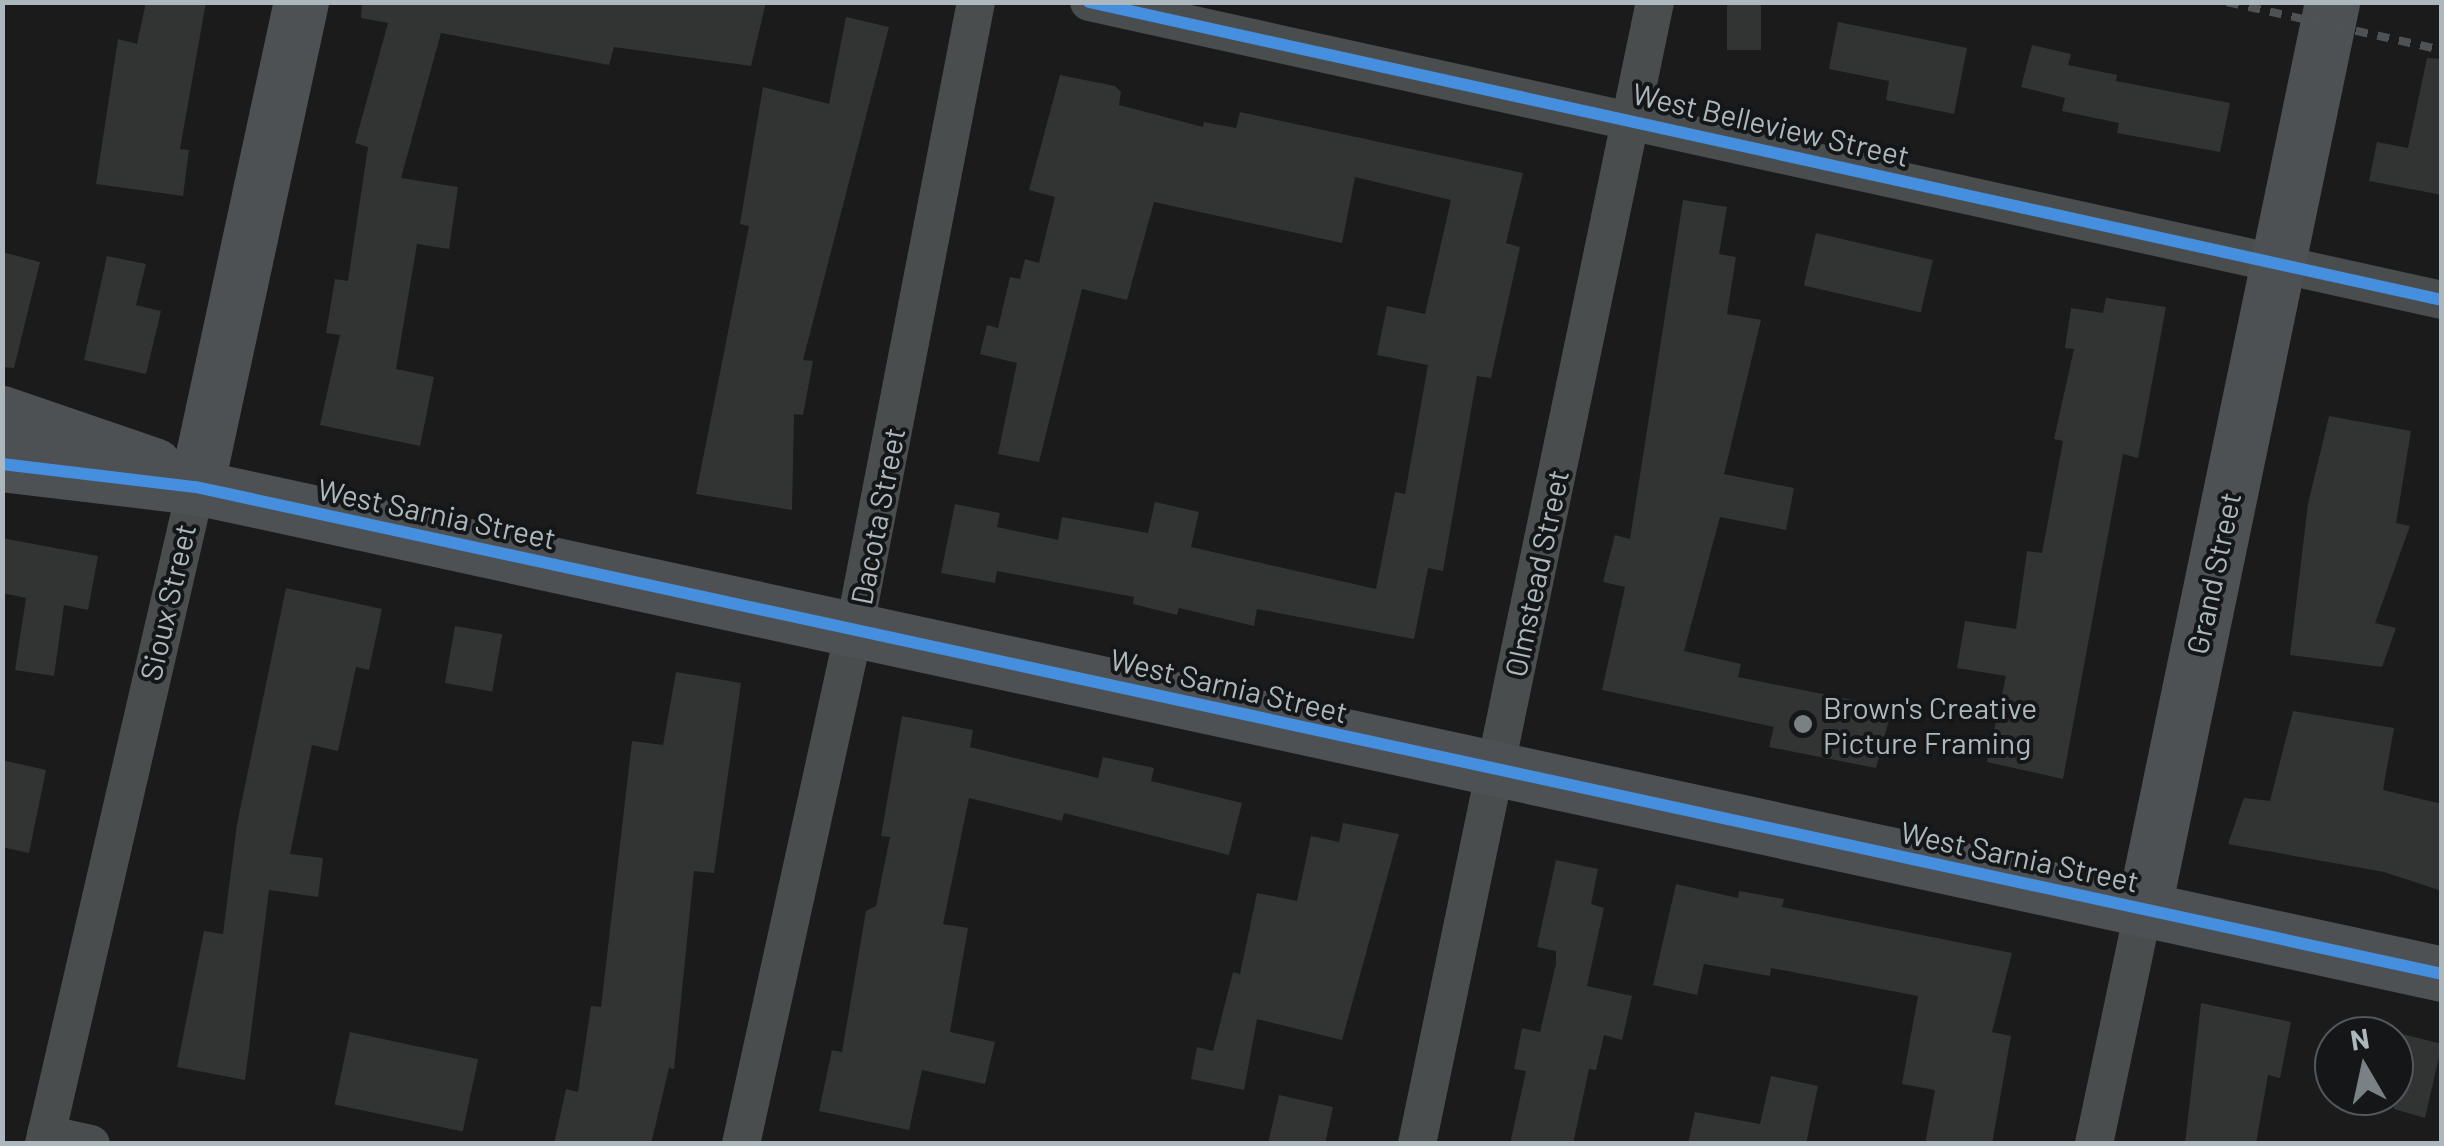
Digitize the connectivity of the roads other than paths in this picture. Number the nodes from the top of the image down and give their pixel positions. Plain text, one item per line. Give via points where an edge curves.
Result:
1 (302, 2) edge
2 (976, 2) edge
3 (1089, 2) edge
4 (1654, 2) edge
5 (2332, 2) edge
6 (1631, 118) junction
7 (2278, 264) junction
8 (2442, 300) edge
9 (2, 412) edge
10 (2, 464) edge
11 (196, 487) junction
12 (855, 626) junction
13 (1494, 770) junction
14 (2144, 907) junction
15 (2442, 974) edge
16 (45, 1139) edge
17 (91, 1144) edge
18 (741, 1144) edge
19 (1417, 1144) edge
20 (2094, 1144) edge

1 - 11 street, Sioux Street
2 - 12 street, Dacota Street
3 - 6 street, West Belleview Street
4 - 6 street, Olmstead Street
5 - 7 street, Grand Street
6 - 7 street, West Belleview Street
6 - 13 street, Olmstead Street
7 - 8 street, West Belleview Street
7 - 14 street, Grand Street
9 - 11 street, West Sarnia Street via 148,462
10 - 11 street, West Sarnia Street
11 - 12 street, West Sarnia Street
11 - 16 street, Sioux Street
12 - 13 street, West Sarnia Street
12 - 18 street, Dacota Street
13 - 14 street, West Sarnia Street
13 - 19 street, Olmstead Street
14 - 15 street, West Sarnia Street
14 - 20 street, Grand Street
16 - 17 street

